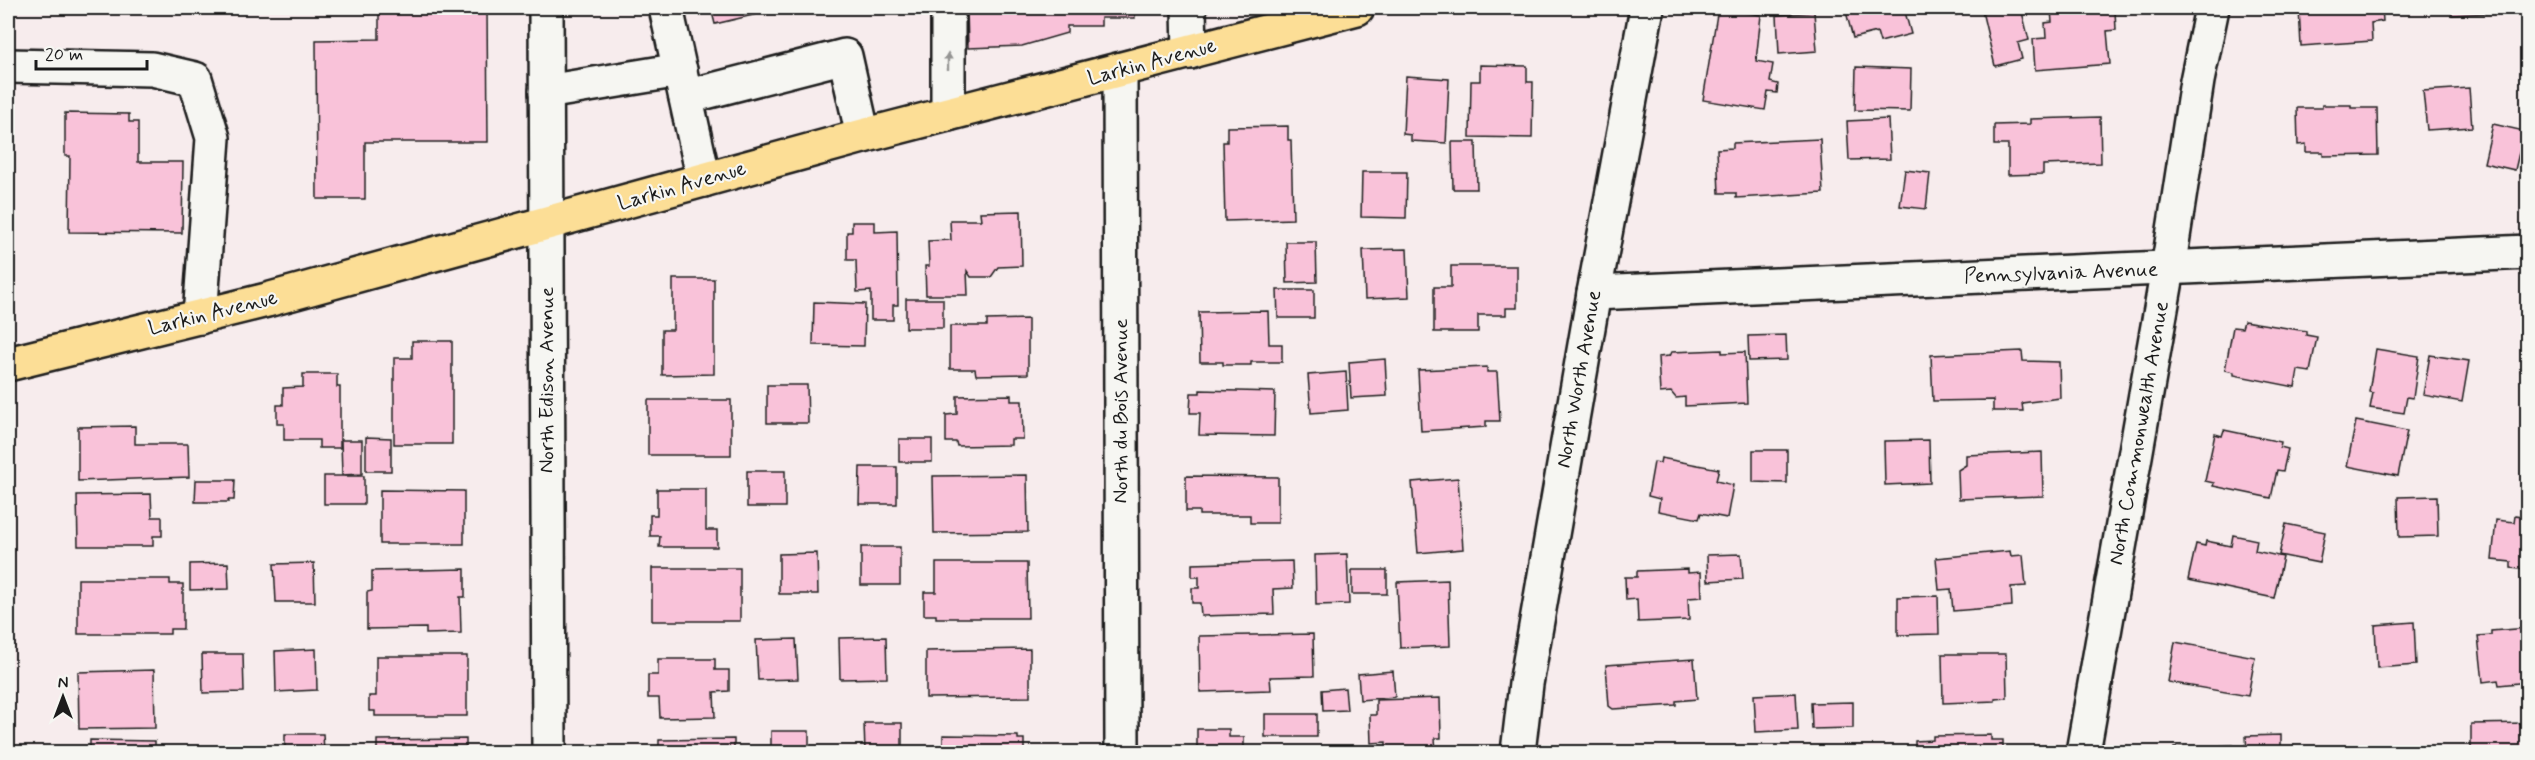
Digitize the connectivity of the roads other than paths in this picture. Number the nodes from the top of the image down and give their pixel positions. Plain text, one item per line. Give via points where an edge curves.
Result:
1 (546, 8) edge
2 (666, 8) edge
3 (948, 8) edge
4 (1189, 8) edge
5 (1357, 8) edge
6 (1647, 8) edge
7 (2212, 8) edge
8 (1190, 52) junction
9 (8, 66) edge
10 (1120, 70) junction
11 (683, 84) junction
12 (546, 92) junction
13 (948, 114) junction
14 (862, 136) junction
15 (704, 180) junction
16 (546, 224) junction
17 (2528, 252) edge
18 (2168, 269) junction
19 (1594, 293) junction
20 (200, 316) junction
21 (8, 364) edge
22 (549, 753) edge
23 (1122, 753) edge
24 (1518, 753) edge
25 (2083, 753) edge

1 - 12 street, North Edison Avenue
2 - 11 street
13 -> 3 street
4 - 8 street
5 - 8 main road, Larkin Avenue
6 - 19 street, North Worth Avenue
7 - 18 street, North Commonwealth Avenue
8 - 10 main road, Larkin Avenue
9 - 20 street via 152,69 195,78 213,138
10 - 13 main road, Larkin Avenue
10 - 23 street, North du Bois Avenue
11 - 12 street
11 - 14 street via 845,56
11 - 15 street
12 - 16 street, North Edison Avenue
13 - 14 main road, Larkin Avenue
14 - 15 main road, Larkin Avenue
15 - 16 main road, Larkin Avenue
16 - 20 main road, Larkin Avenue
16 - 22 street, North Edison Avenue
17 - 18 street, Pennsylvania Avenue
18 - 19 street, Pennsylvania Avenue
18 - 25 street, North Commonwealth Avenue
19 - 24 street, North Worth Avenue via 1526,684
20 - 21 main road, Larkin Avenue

